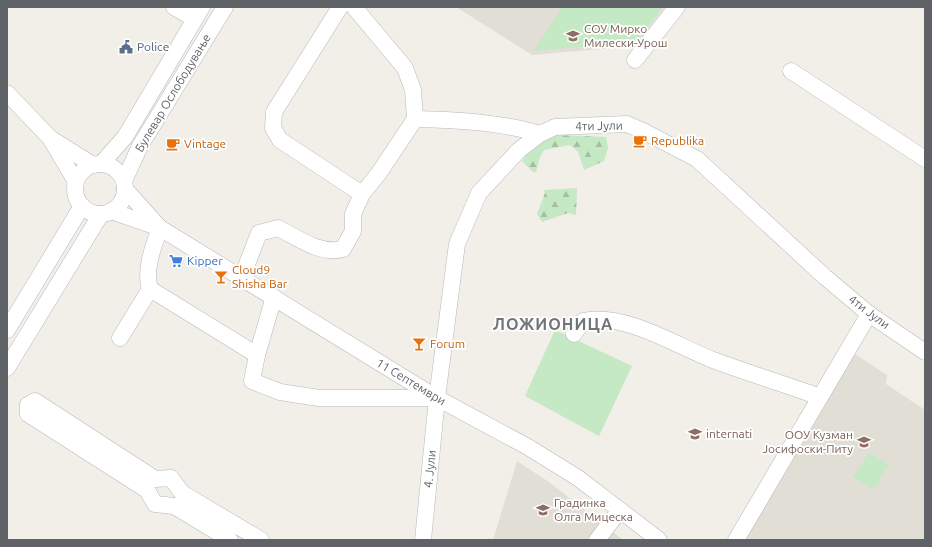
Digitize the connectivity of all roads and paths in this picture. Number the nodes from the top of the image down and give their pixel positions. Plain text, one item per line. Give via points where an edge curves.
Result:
1 (174, 7) edge
2 (225, 7) edge
3 (340, 7) edge
4 (354, 7) edge
5 (677, 7) edge
6 (198, 13) edge
7 (635, 60) dead end
8 (791, 71) dead end
9 (7, 94) edge
10 (415, 119) junction
11 (540, 134) junction
12 (50, 138) junction
13 (925, 159) edge
14 (97, 164) junction
15 (76, 182) junction
16 (125, 185) junction
17 (362, 194) junction
18 (82, 206) junction
19 (106, 212) junction
20 (160, 228) junction
21 (242, 277) junction
22 (150, 289) junction
23 (274, 297) junction
24 (869, 314) junction
25 (9, 322) edge
26 (574, 334) dead end
27 (120, 338) dead end
28 (925, 352) edge
29 (257, 355) junction
30 (7, 368) edge
31 (820, 397) junction
32 (437, 398) junction
33 (620, 510) junction
34 (230, 540) edge
35 (262, 540) edge
36 (423, 540) edge
37 (598, 540) edge
38 (658, 540) edge
39 (736, 540) edge

1 - 6 street
2 - 16 street, Булевар Ослободување via 140,146
3 - 17 street via 274,112 273,128 280,140
4 - 10 street via 405,68 413,90
5 - 7 street
6 - 14 street, Булевар Ослободување via 125,137
8 - 13 street
9 - 12 street
10 - 11 street via 475,123
10 - 17 street via 380,173
11 - 24 street, 4ти Јули via 556,128 627,124 643,130 697,160
11 - 32 street, 4ти Јули via 519,150 479,193 457,244
12 - 14 street
12 - 15 street
14 - 15 street via 86,169
14 - 16 street via 116,169
15 - 18 street via 76,192
16 - 19 street via 122,202
16 - 20 street, 11 Септември
17 - 21 street via 352,214 353,231 343,250 334,252 316,248 278,228 259,233
18 - 19 street via 91,212
18 - 25 street
19 - 20 street, 11 Септември
19 - 30 street
20 - 21 street, 11 Септември
20 - 22 street via 150,256
21 - 23 street, 11 Септември
22 - 27 street
22 - 29 street
23 - 29 street
23 - 32 street, 11 Септември
24 - 28 street, 4ти Јули
24 - 31 street
26 - 31 street via 583,321 593,319 643,329 713,360
29 - 32 street via 252,381 280,392 319,398
31 - 39 street
32 - 33 street, 11 Септември via 528,447 578,478
32 - 36 street, 4. Јули
33 - 37 street
33 - 38 street, 11 Септември
34 - 35 street via 174,506 155,504 147,490 28,414 28,405 35,401 155,479 171,478 182,493

